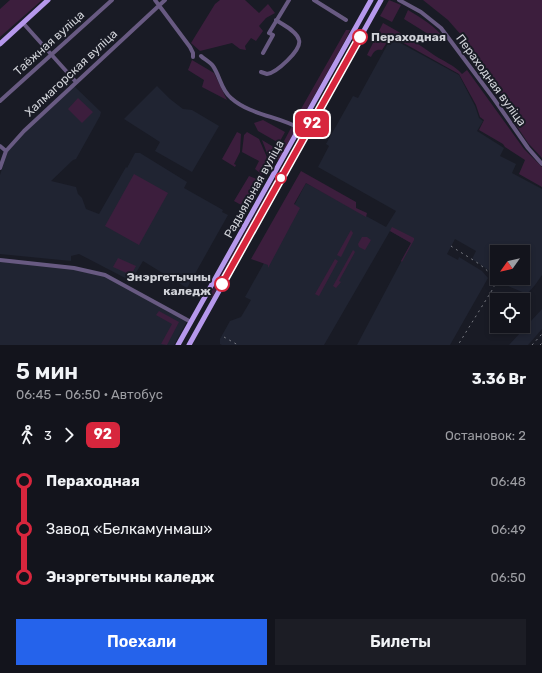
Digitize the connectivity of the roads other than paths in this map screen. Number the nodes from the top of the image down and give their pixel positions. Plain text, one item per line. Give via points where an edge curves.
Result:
1 (48, 0) edge
2 (112, 0) edge
3 (155, 0) edge
4 (165, 0) edge
5 (289, 0) edge
6 (314, 0) edge
7 (371, 0) edge
8 (381, 0) edge
9 (399, 0) edge
10 (159, 6) junction
11 (276, 20) junction
12 (346, 20) dead end
13 (23, 23) junction
14 (0, 44) edge
15 (263, 53) dead end
16 (51, 54) junction
17 (201, 56) dead end
18 (193, 57) dead end
19 (261, 72) dead end
20 (326, 80) junction
21 (76, 82) junction
22 (334, 84) junction
23 (0, 101) edge
24 (299, 128) junction
25 (0, 146) edge
26 (6, 151) junction
27 (542, 164) edge
28 (0, 168) edge
29 (0, 260) edge
30 (191, 322) junction
31 (178, 345) edge
32 (189, 345) edge

1 - 13 main road
2 - 16 street, Таёжная вуліца
3 - 10 street
4 - 10 street, Халмагорская вуліца
5 - 11 street
6 - 12 street
7 - 20 main road, Радыяльная вуліца
8 - 22 main road, Радыяльная вуліца
9 - 27 street, Пераходная вуліца via 421,12 441,28
10 - 18 street via 190,47
10 - 21 street, Халмагорская вуліца
11 - 15 street via 269,33 273,35
11 - 19 street via 297,36 300,44 290,58 275,71 267,74
13 - 14 main road
13 - 16 street
16 - 21 street
16 - 23 street, Таёжная вуліца
17 - 24 street via 213,66 224,90 231,98 241,105
20 - 22 main road
20 - 24 main road, Радыяльная вуліца
21 - 26 street, Халмагорская вуліца
22 - 32 main road, Радыяльная вуліца
24 - 30 main road, Радыяльная вуліца
25 - 26 street
26 - 28 street, Халмагорская вуліца
29 - 30 street via 74,268 105,275
30 - 31 main road, Радыяльная вуліца

